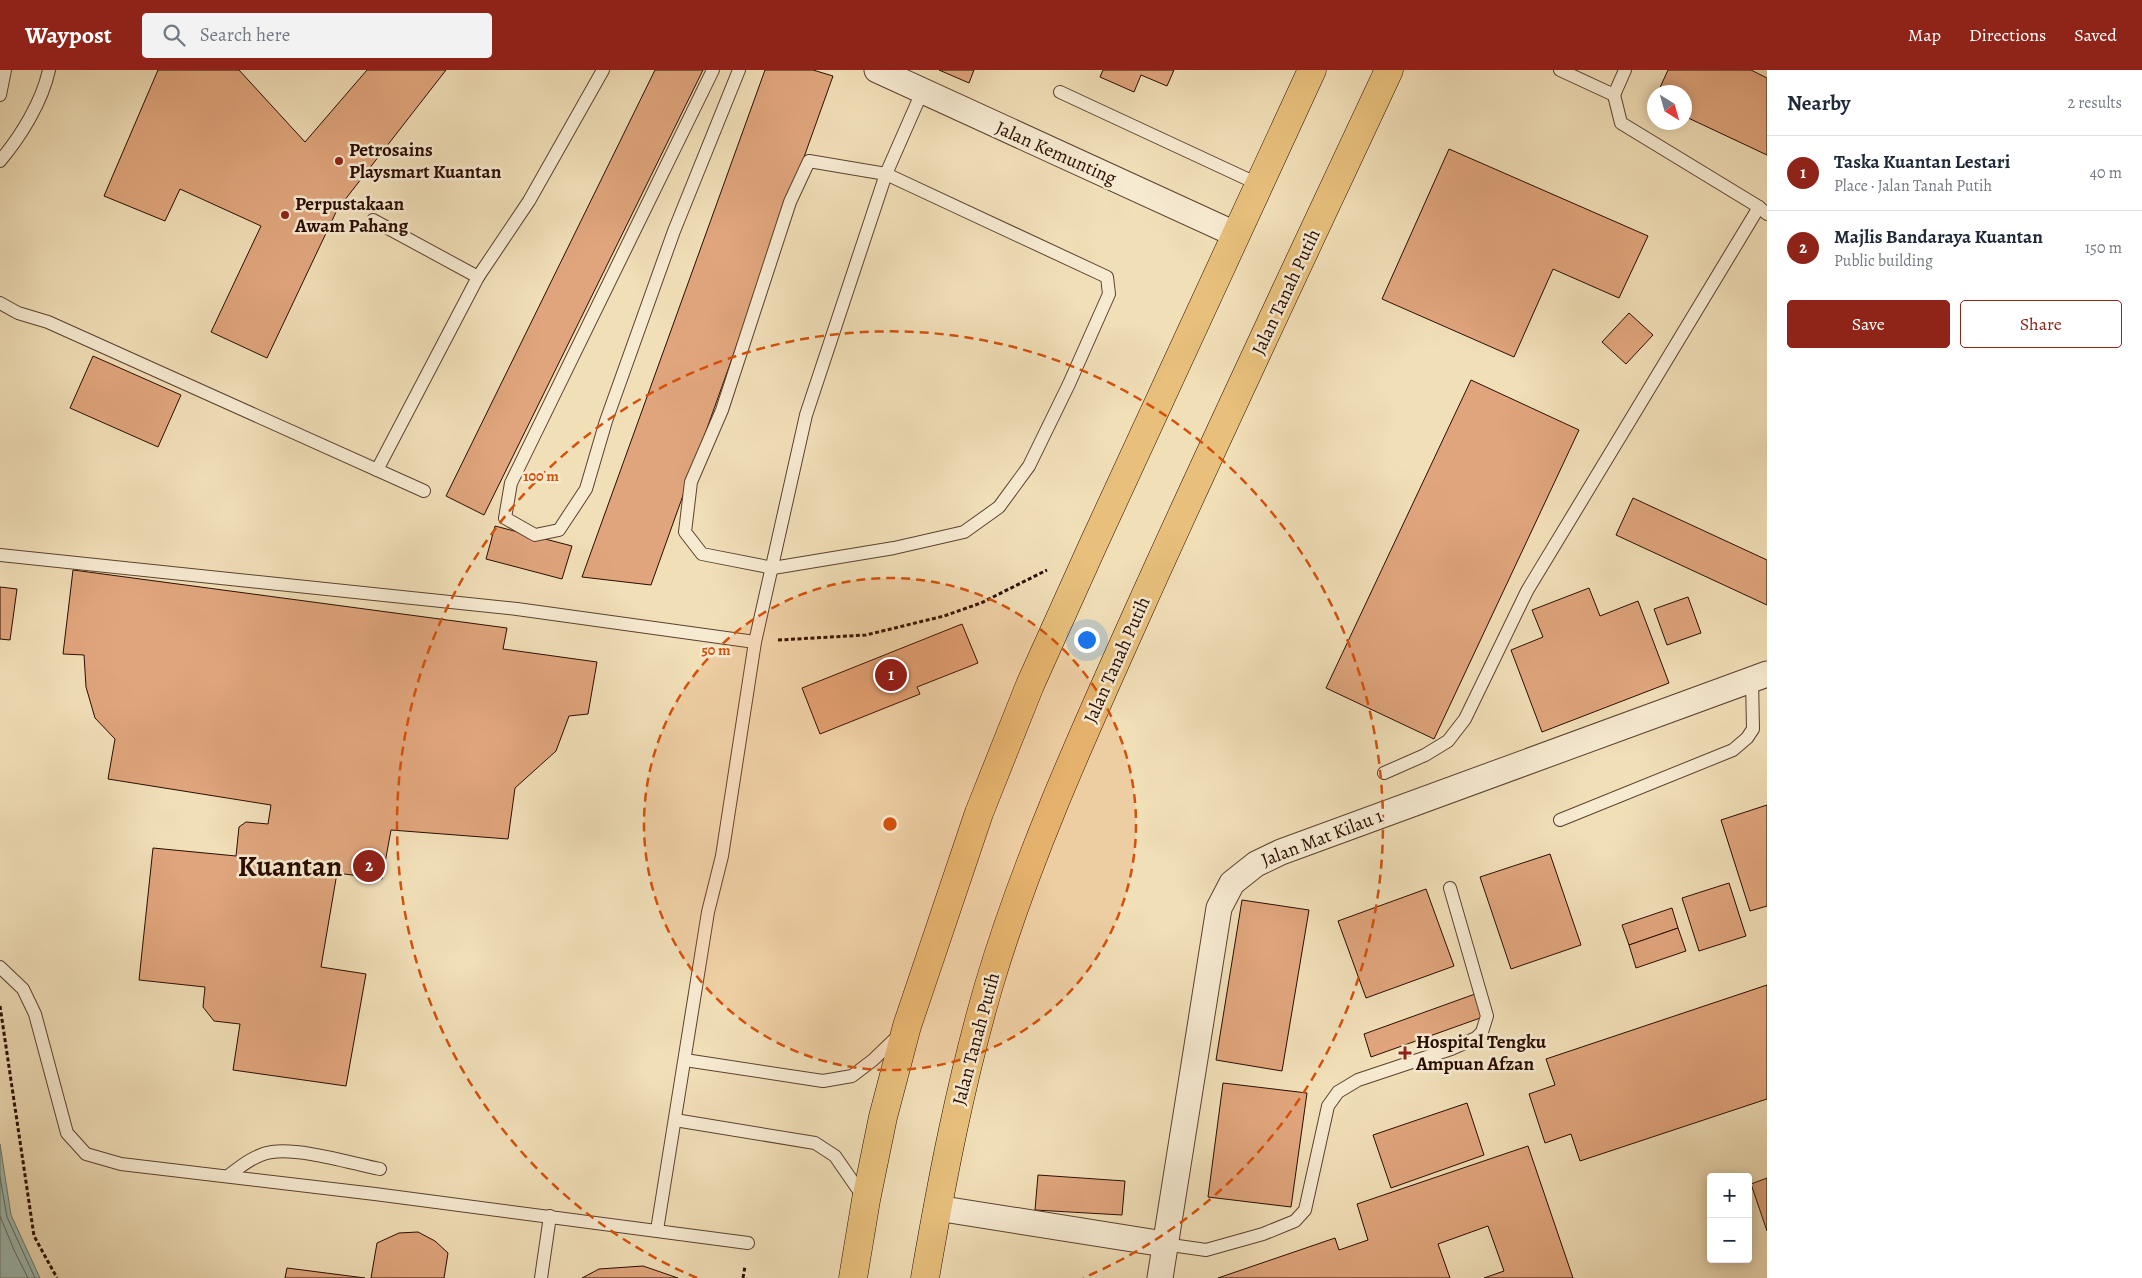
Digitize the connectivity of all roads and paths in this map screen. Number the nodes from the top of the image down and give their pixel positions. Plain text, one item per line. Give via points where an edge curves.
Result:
1 (5, 70) edge
2 (49, 70) edge
3 (603, 70) edge
4 (713, 70) edge
5 (739, 70) edge
6 (877, 70) edge
7 (1312, 70) edge
8 (1389, 70) edge
9 (1560, 70) edge
10 (1625, 70) edge
11 (922, 92) junction
12 (1060, 92) dead end
13 (0, 95) edge
14 (1614, 95) junction
15 (0, 161) edge
16 (886, 174) junction
17 (1258, 184) junction
18 (1763, 210) edge
19 (372, 220) dead end
20 (1235, 234) junction
21 (478, 277) junction
22 (0, 303) edge
23 (377, 470) junction
24 (424, 490) dead end
25 (0, 555) edge
26 (773, 568) junction
27 (1050, 568) dead end
28 (755, 642) junction
29 (1760, 676) edge
30 (1384, 773) dead end
31 (1560, 820) dead end
32 (1450, 888) dead end
33 (0, 967) edge
34 (0, 1006) edge
35 (907, 1026) junction
36 (685, 1060) junction
37 (675, 1120) junction
38 (380, 1169) dead end
39 (228, 1176) junction
40 (866, 1200) junction
41 (937, 1208) junction
42 (550, 1216) junction
43 (657, 1230) junction
44 (748, 1243) dead end
45 (1164, 1244) junction
46 (58, 1278) edge
47 (541, 1278) edge
48 (853, 1278) edge
49 (925, 1278) edge
50 (1160, 1278) edge

1 - 13 lane
2 - 15 lane via 45,89
3 - 21 lane via 528,201
4 - 5 lane via 511,483 505,518 535,535 560,530 586,489 606,420 674,231
6 - 11 street, Jalan Kemunting
7 - 17 highway
8 - 41 highway, Jalan Tanah Putih via 1149,587 1028,872 990,982 959,1095
9 - 14 lane
10 - 14 lane
11 - 16 lane
11 - 20 street, Jalan Kemunting
12 - 17 lane
14 - 18 lane via 1621,123
16 - 26 lane via 806,416
16 - 26 lane via 809,161 790,202 722,410 691,482 685,532 702,554
16 - 26 lane via 1107,277 1109,294 1029,466 1000,506 964,532 894,548
17 - 20 highway
18 - 30 lane via 1527,591 1465,719 1448,741 1425,756
19 - 21 lane
20 - 35 highway via 1030,684 979,813
21 - 23 lane
22 - 23 lane
23 - 24 lane
25 - 28 lane via 516,609
26 - 28 lane
27 - 28 path via 982,603 944,616 866,635
28 - 36 lane via 722,856 708,912
29 - 31 lane via 1753,729 1733,750
29 - 45 street, Jalan Mat Kilau 1 via 1281,852 1256,864 1232,883 1218,908
32 - 45 lane via 1487,1016 1482,1032 1452,1049 1358,1080 1338,1092 1328,1106 1304,1210 1295,1221 1206,1250
33 - 39 lane via 22,989 35,1014 67,1133 86,1154 121,1164
34 - 46 path via 34,1236
35 - 36 lane via 852,1076 824,1081
35 - 40 highway
36 - 37 lane
37 - 40 lane via 815,1143 835,1156
37 - 43 lane
38 - 39 lane via 303,1154 271,1152 247,1162
39 - 42 lane
40 - 48 highway
41 - 45 street
41 - 49 highway, Jalan Tanah Putih
42 - 43 lane
42 - 47 lane
43 - 44 lane
45 - 50 street, Jalan Mat Kilau 1

